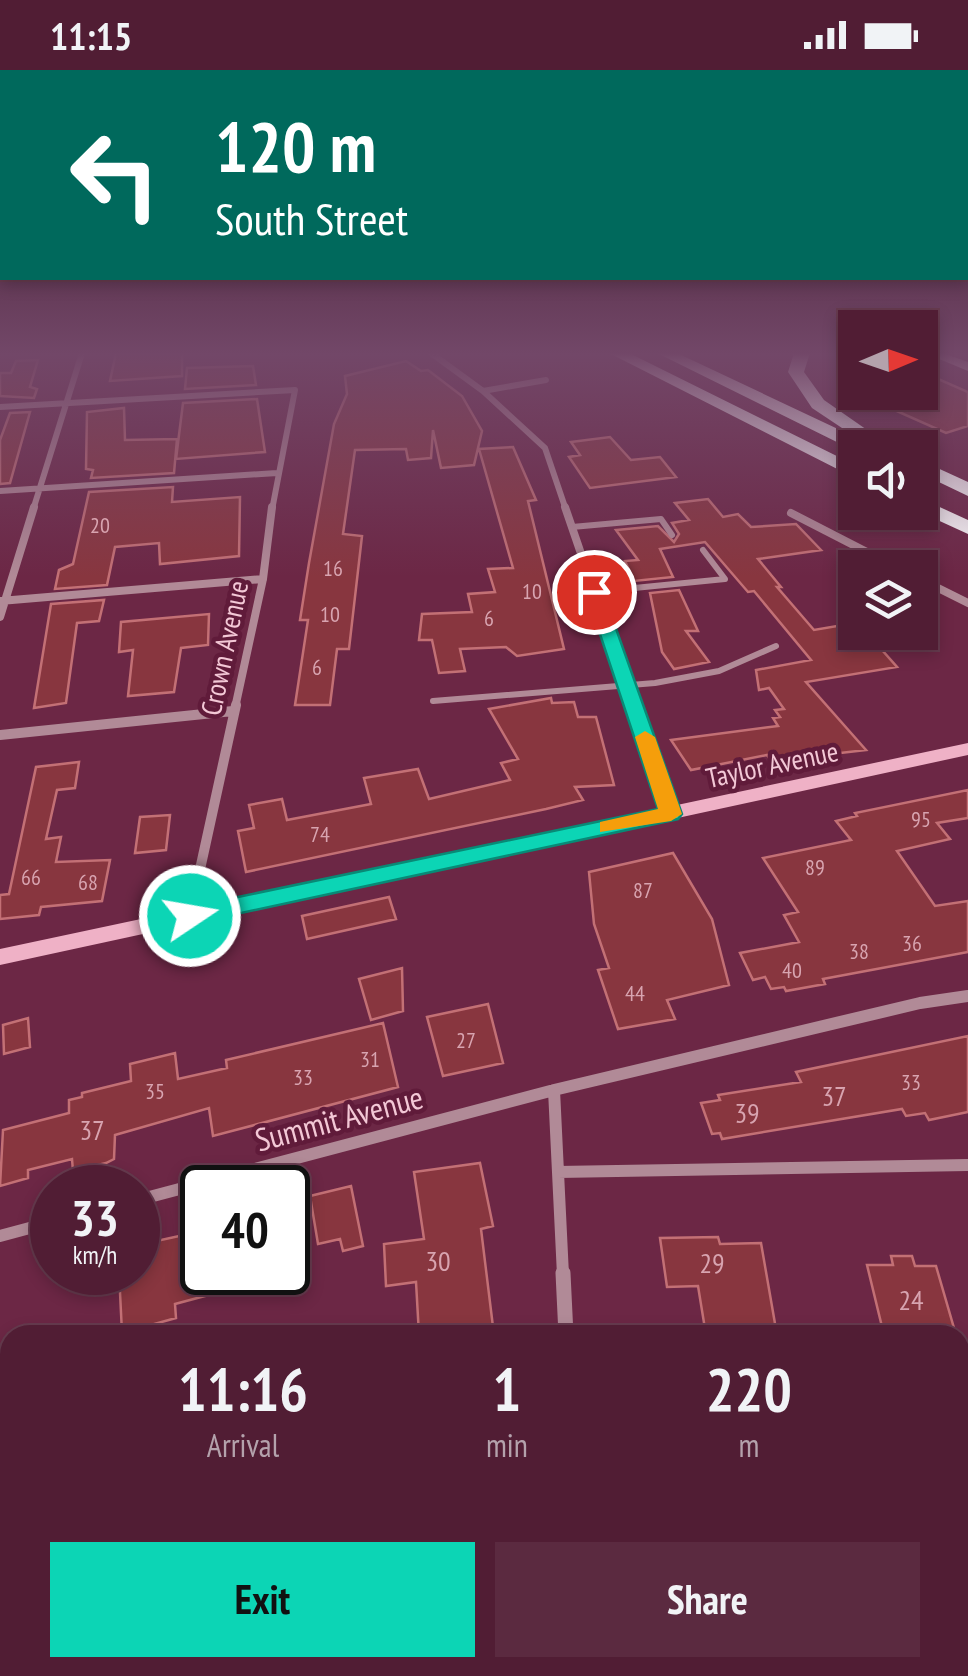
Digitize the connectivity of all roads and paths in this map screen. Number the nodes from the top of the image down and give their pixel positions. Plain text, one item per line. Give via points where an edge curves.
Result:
1 (55, 428) edge
2 (287, 428) edge
3 (523, 428) edge
4 (762, 428) edge
5 (767, 428) edge
6 (821, 455) junction
7 (838, 464) edge
8 (277, 473) junction
9 (938, 476) edge
10 (938, 482) edge
11 (37, 489) junction
12 (0, 492) edge
13 (968, 494) edge
14 (791, 513) dead end
15 (938, 513) edge
16 (572, 527) junction
17 (968, 528) edge
18 (672, 535) dead end
19 (704, 550) dead end
20 (863, 550) edge
21 (263, 579) junction
22 (938, 588) edge
23 (594, 592) junction
24 (2, 601) edge
25 (968, 603) edge
26 (0, 618) edge
27 (776, 646) dead end
28 (626, 683) junction
29 (433, 701) dead end
30 (233, 711) junction
31 (0, 735) edge
32 (968, 750) edge
33 (671, 814) junction
34 (190, 916) junction
35 (0, 957) edge
36 (968, 996) edge
37 (554, 1090) junction
38 (968, 1165) edge
39 (558, 1172) junction
40 (160, 1194) edge
41 (30, 1228) edge
42 (0, 1236) edge
43 (566, 1325) edge

1 - 11 street
2 - 8 street, Crown Avenue
3 - 16 street via 545,448
4 - 6 highway
5 - 6 highway
6 - 7 highway
8 - 11 street
8 - 21 street, Crown Avenue
9 - 13 highway
10 - 13 highway
11 - 12 street
11 - 24 street
14 - 20 street
15 - 17 highway
16 - 18 lane via 661,520
16 - 23 street
19 - 23 lane via 725,579
21 - 24 street
21 - 30 street, Crown Avenue
22 - 25 street
23 - 28 street
24 - 26 street
27 - 28 lane via 720,671
28 - 29 lane
28 - 33 street
30 - 31 street
30 - 34 street, Crown Avenue
32 - 33 street, Taylor Avenue
33 - 34 street, Taylor Avenue
34 - 35 street, Taylor Avenue
36 - 37 street, Summit Avenue
37 - 39 street
37 - 40 street, Summit Avenue
38 - 39 street
39 - 43 street
41 - 42 street

